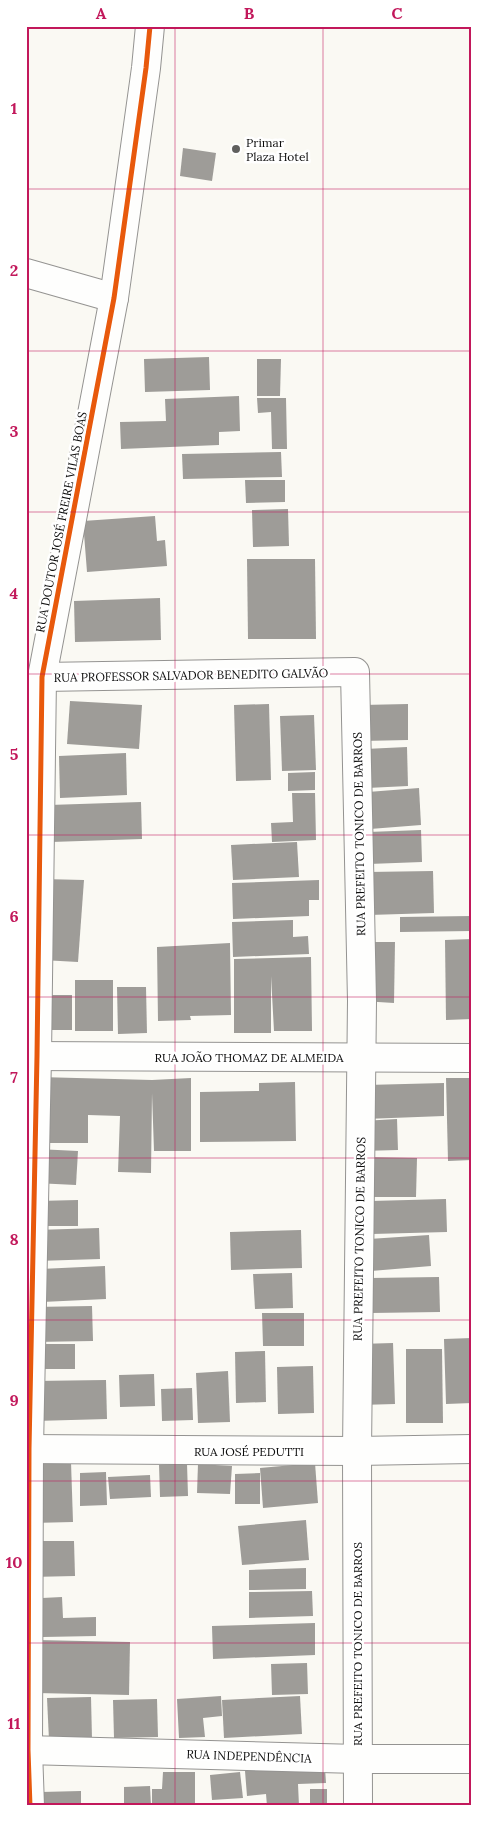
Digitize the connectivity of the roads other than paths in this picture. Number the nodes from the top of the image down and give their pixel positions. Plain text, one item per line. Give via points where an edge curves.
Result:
1 (150, 26) edge
2 (26, 273) edge
3 (114, 298) junction
4 (356, 672) joint
5 (34, 677) edge
6 (32, 1056) edge
7 (362, 1058) junction
8 (472, 1058) edge
9 (28, 1449) edge
10 (472, 1449) edge
11 (357, 1451) junction
12 (27, 1750) edge
13 (358, 1759) junction
14 (472, 1759) edge
15 (30, 1806) edge
16 (358, 1806) edge

1 - 3 street, RUA DOUTOR JOSÉ FREIRE VILAS BOAS
2 - 3 street
3 - 5 street, RUA DOUTOR JOSÉ FREIRE VILAS BOAS
4 - 5 street, RUA PROFESSOR SALVADOR BENEDITO GALVÃO
4 - 7 street, RUA PREFEITO TONICO DE BARROS
5 - 6 street, RUA DOUTOR JOSÉ FREIRE VILAS BOAS
6 - 7 street, RUA JOÃO THOMAZ DE ALMEIDA
6 - 9 street, RUA DOUTOR JOSÉ FREIRE VILAS BOAS
7 - 8 street, RUA JOÃO THOMAZ DE ALMEIDA
7 - 11 street, RUA PREFEITO TONICO DE BARROS
9 - 11 street, RUA JOSÉ PEDUTTI
9 - 12 street, RUA DOUTOR JOSÉ FREIRE VILAS BOAS
10 - 11 street, RUA JOSÉ PEDUTTI
11 - 13 street, RUA PREFEITO TONICO DE BARROS
12 - 13 street, RUA INDEPENDÊNCIA
12 - 15 street, RUA DOUTOR JOSÉ FREIRE VILAS BOAS
13 - 14 street, RUA INDEPENDÊNCIA
13 - 16 street, RUA PREFEITO TONICO DE BARROS

